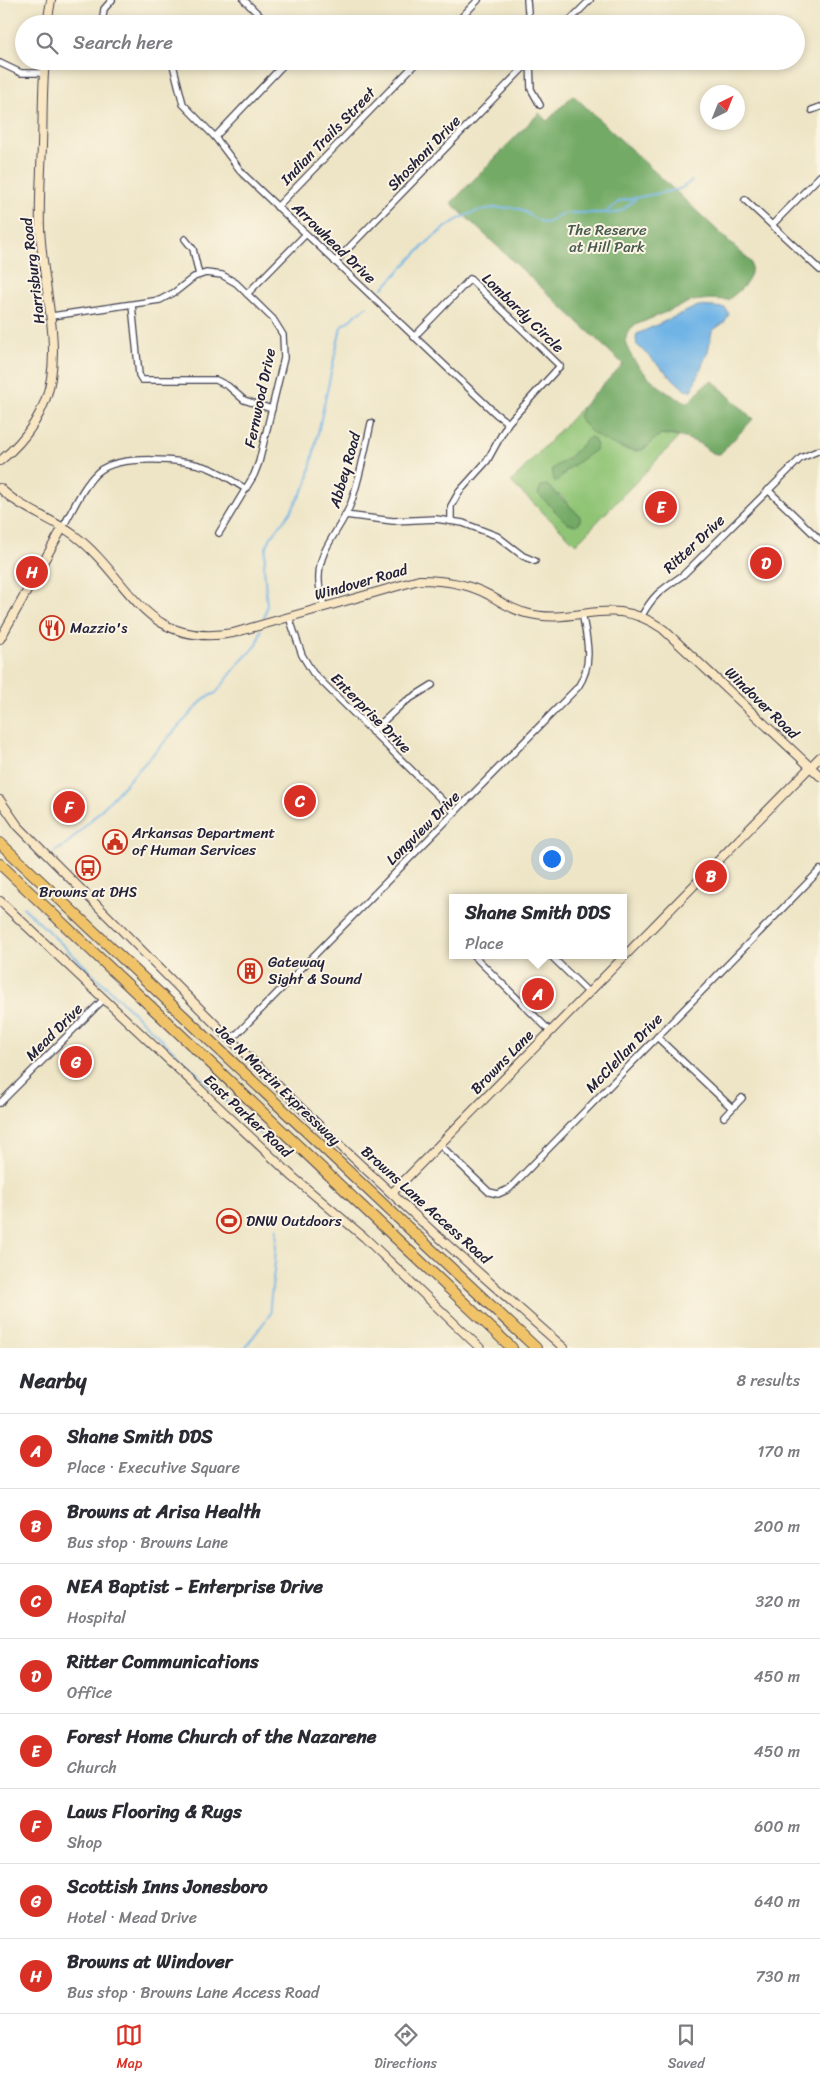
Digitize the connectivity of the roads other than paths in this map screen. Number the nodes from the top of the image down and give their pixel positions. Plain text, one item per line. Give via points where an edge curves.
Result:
1 (51, 0) edge
2 (112, 0) edge
3 (244, 0) edge
4 (478, 0) edge
5 (527, 0) edge
6 (590, 0) edge
7 (48, 15) edge
8 (103, 15) edge
9 (259, 15) edge
10 (463, 15) edge
11 (528, 15) edge
12 (575, 15) edge
13 (0, 63) edge
14 (174, 70) edge
15 (278, 70) edge
16 (409, 70) edge
17 (521, 70) edge
18 (530, 70) edge
19 (44, 73) joint
20 (540, 106) dead end
21 (820, 107) edge
22 (812, 110) dead end
23 (215, 137) junction
24 (820, 176) edge
25 (745, 200) dead end
26 (277, 206) junction
27 (772, 225) junction
28 (306, 234) junction
29 (185, 239) dead end
30 (335, 262) junction
31 (820, 270) edge
32 (199, 275) junction
33 (248, 294) junction
34 (132, 304) junction
35 (52, 316) junction
36 (414, 337) junction
37 (272, 409) junction
38 (371, 423) dead end
39 (508, 423) junction
40 (820, 450) edge
41 (0, 461) edge
42 (0, 488) edge
43 (246, 489) junction
44 (768, 490) junction
45 (345, 515) junction
46 (451, 521) junction
47 (63, 527) junction
48 (219, 533) dead end
49 (820, 540) edge
50 (535, 561) dead end
51 (324, 607) junction
52 (582, 613) junction
53 (289, 617) junction
54 (641, 617) junction
55 (0, 639) edge
56 (432, 685) dead end
57 (372, 732) junction
58 (820, 757) edge
59 (810, 767) junction
60 (820, 776) edge
61 (0, 800) edge
62 (454, 813) junction
63 (0, 836) edge
64 (0, 843) edge
65 (16, 858) junction
66 (0, 864) edge
67 (820, 870) edge
68 (0, 901) edge
69 (627, 952) edge
70 (477, 959) edge
71 (554, 959) edge
72 (621, 959) edge
73 (588, 992) junction
74 (104, 999) junction
75 (550, 1032) junction
76 (657, 1037) junction
77 (231, 1040) junction
78 (742, 1098) dead end
79 (0, 1103) edge
80 (732, 1108) junction
81 (724, 1117) dead end
82 (439, 1144) junction
83 (392, 1193) junction
84 (462, 1301) junction
85 (480, 1348) edge
86 (502, 1348) edge
87 (512, 1348) edge
88 (536, 1348) edge
89 (564, 1348) edge

1 - 7 street
2 - 8 street
3 - 9 street
4 - 10 street
5 - 11 street
6 - 12 street
13 - 19 street via 20,73
14 - 23 street, Arrowhead Drive via 183,104
15 - 23 street
16 - 26 street, Indian Trails Street
17 - 30 street, Shoshoni Drive
18 - 20 street via 531,89
19 - 35 street, Harrisburg Road via 40,223
21 - 22 street
23 - 26 street, Arrowhead Drive via 243,174
24 - 27 street
25 - 27 street
26 - 28 street, Arrowhead Drive
27 - 31 street
28 - 30 street, Arrowhead Drive
28 - 33 street
29 - 32 street via 193,249
30 - 36 street, Arrowhead Drive
32 - 33 street, Fernwood Drive via 227,277
32 - 34 street via 160,300
33 - 37 street, Fernwood Drive via 276,322 284,340 284,358
34 - 35 street
34 - 37 street via 142,380 216,380 244,400
35 - 41 street, Harrisburg Road via 54,357 47,395 30,429
36 - 39 street, Arrowhead Drive
36 - 39 street, Lombardy Circle via 470,279 560,366
37 - 43 street, Fernwood Drive via 260,462
38 - 45 street, Abbey Road
39 - 46 street via 487,461 453,501
40 - 44 street, Ritter Drive via 801,458
42 - 47 street, Windover Road via 14,500
43 - 47 street via 195,463 116,462 91,479
43 - 48 street, Fernwood Drive
44 - 49 street
44 - 54 street, Ritter Drive via 683,575 652,598
45 - 46 street via 393,521
45 - 51 street, Abbey Road via 324,551 320,566 319,584
46 - 50 street via 484,530
47 - 53 street, Windover Road via 98,556 135,602 170,627 196,634 222,635
47 - 55 street
51 - 52 street, Windover Road via 408,582 442,580 469,586 527,614 556,617
51 - 53 street, Windover Road
52 - 54 street, Windover Road via 617,611
52 - 62 street, Longview Drive via 589,650 581,682
53 - 57 street, Enterprise Drive via 302,655 313,673
54 - 59 street, Windover Road via 663,629
56 - 57 street via 404,703
57 - 62 street, Enterprise Drive
58 - 59 street, Browns Lane
59 - 60 street, Windover Road
59 - 69 street, Browns Lane
61 - 77 street, Browns Lane Access Road via 18,826
62 - 77 street, Longview Drive
63 - 65 highway
64 - 65 highway, Joe N Martin Expressway
65 - 88 highway, Joe N Martin Expressway
66 - 84 highway, Joe N Martin Expressway
67 - 76 street, McClellan Drive
68 - 74 street, East Parker Road
70 - 75 street
71 - 73 street
72 - 73 street, Browns Lane
73 - 75 street, Browns Lane
74 - 79 street, Mead Drive
74 - 85 street, East Parker Road
75 - 82 street, Browns Lane
76 - 80 street
76 - 82 street, McClellan Drive via 504,1192 489,1192
77 - 83 street, Browns Lane Access Road
78 - 80 street
80 - 81 street
82 - 83 street, Browns Lane
83 - 89 street, Browns Lane Access Road
84 - 86 highway
84 - 87 highway, Joe N Martin Expressway

